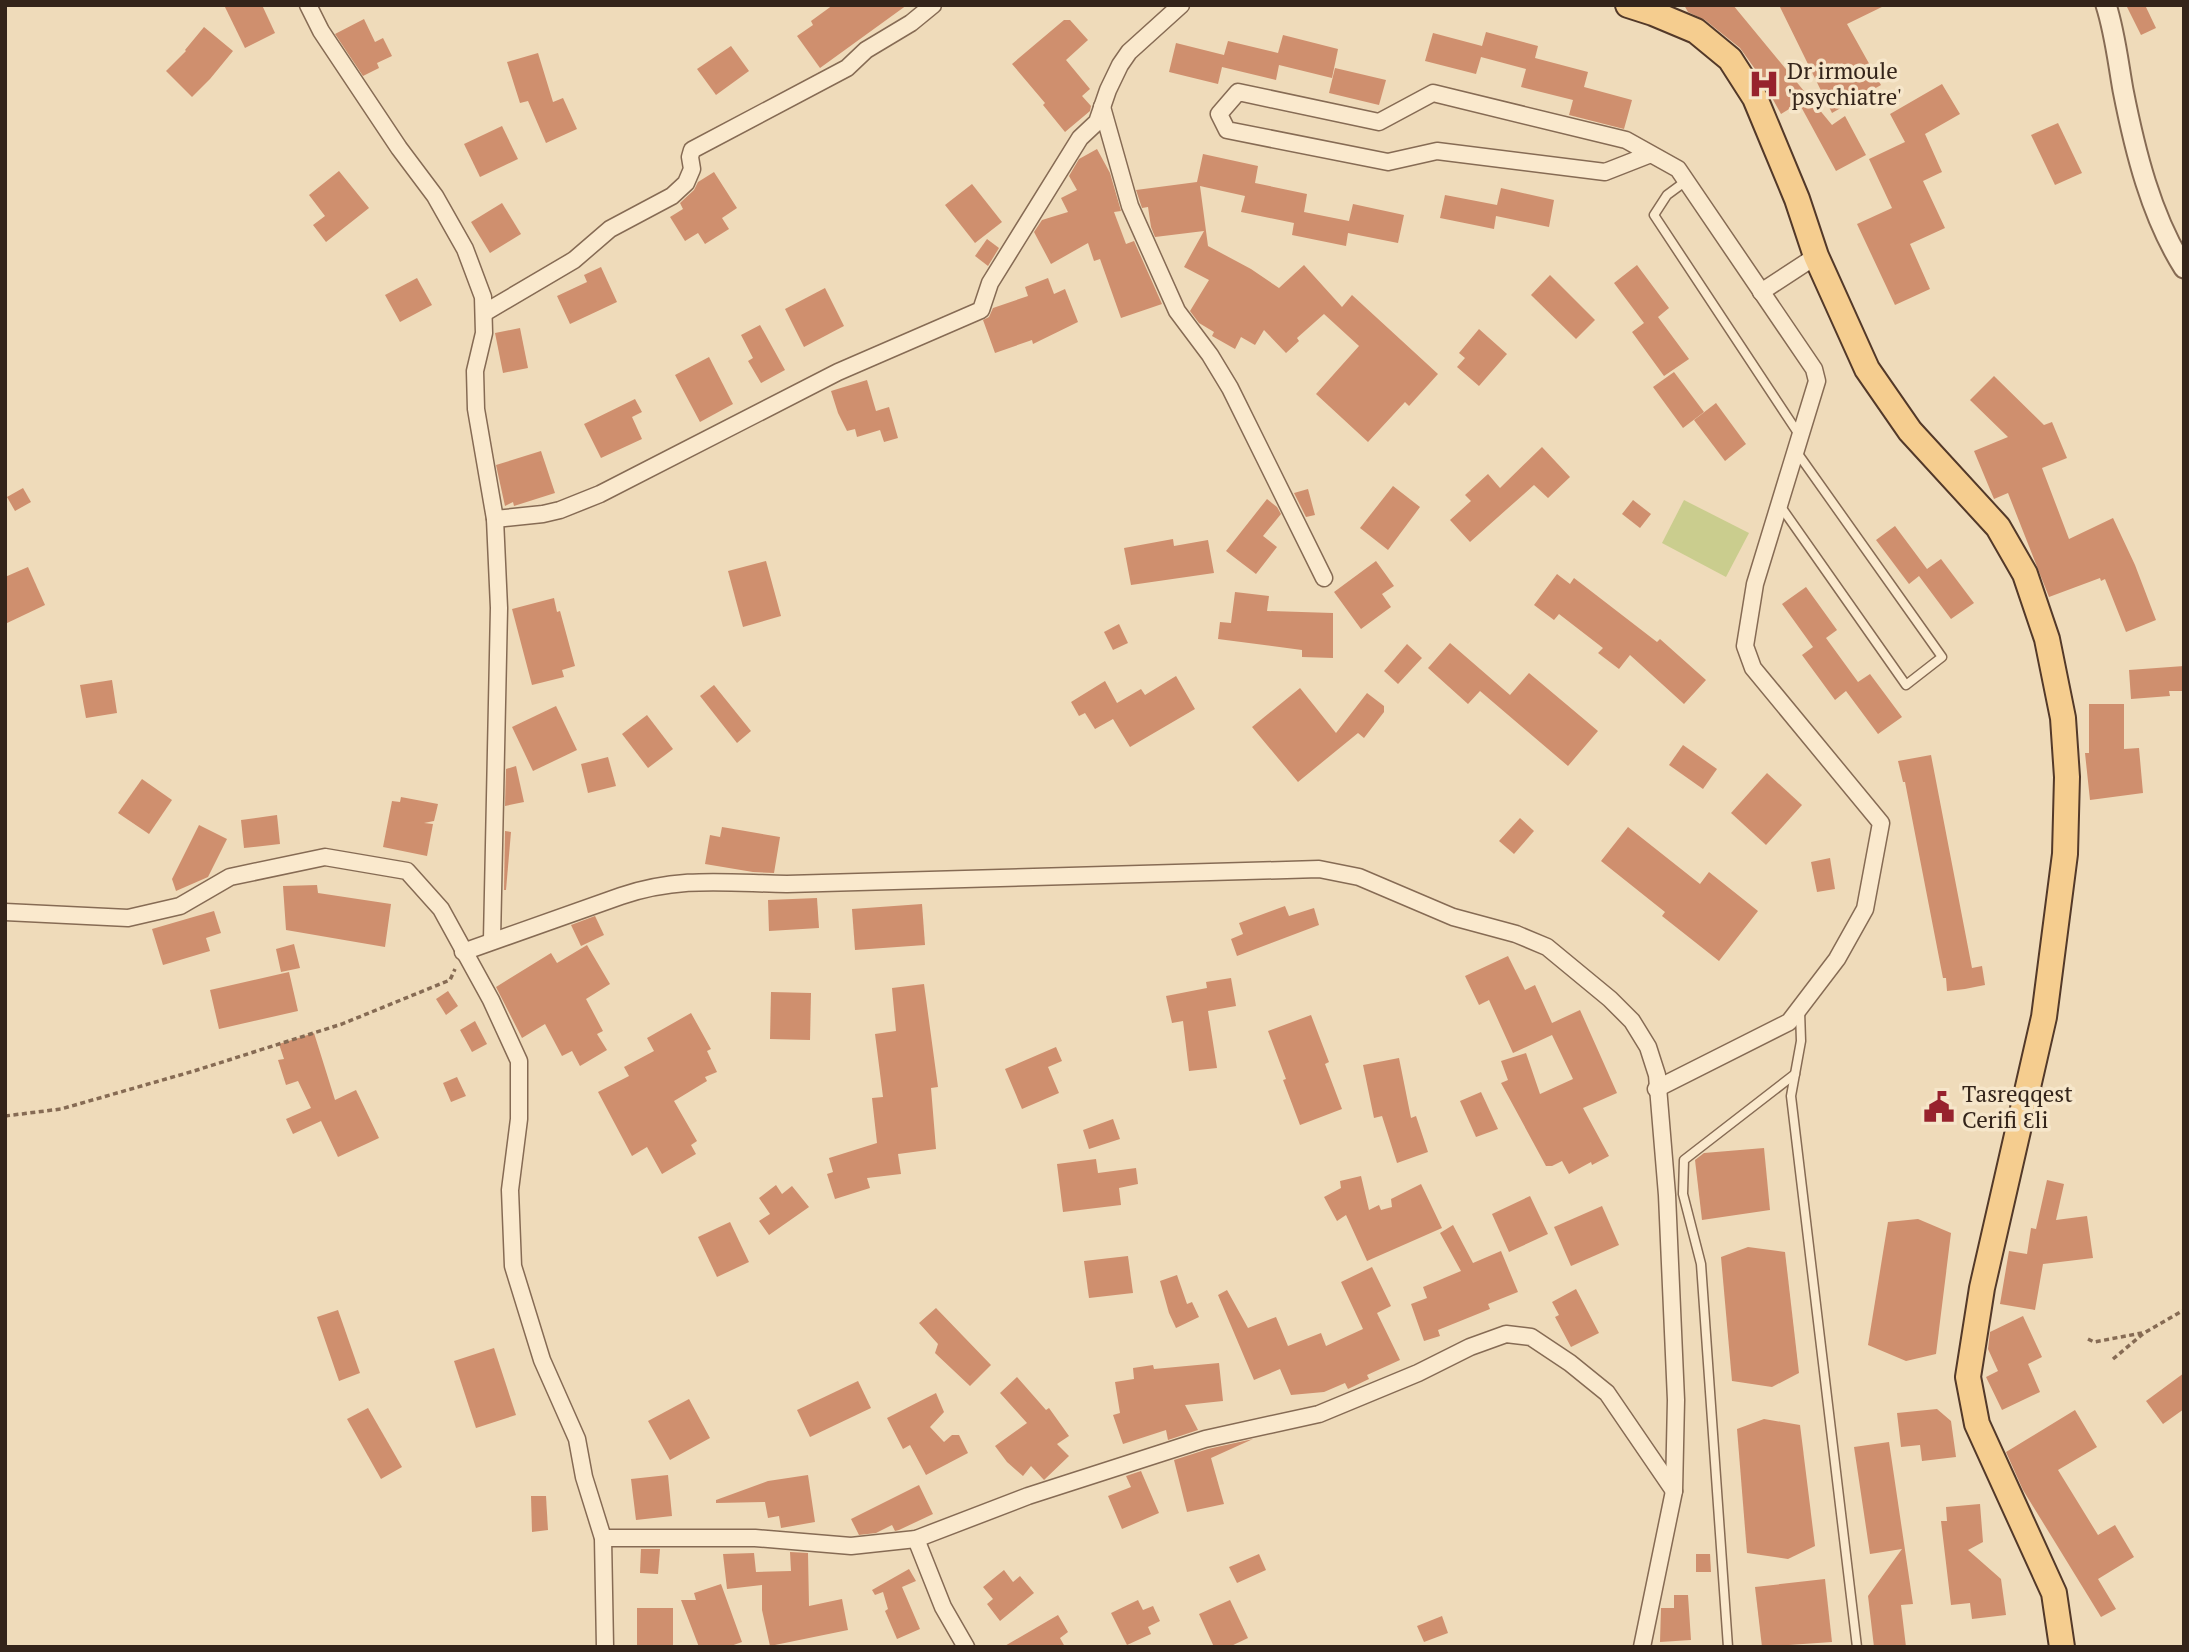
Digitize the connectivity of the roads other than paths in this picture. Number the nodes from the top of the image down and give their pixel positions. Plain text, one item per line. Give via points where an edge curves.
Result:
1 (308, 5) edge
2 (933, 5) edge
3 (1181, 5) edge
4 (1628, 5) edge
5 (2106, 5) edge
6 (1102, 107) junction
7 (1651, 154) junction
8 (1686, 181) junction
9 (1815, 256) junction
10 (2184, 268) edge
11 (1762, 292) junction
12 (484, 313) junction
13 (1798, 444) junction
14 (1779, 504) junction
15 (495, 519) junction
16 (1324, 578) dead end
17 (5, 912) edge
18 (492, 940) junction
19 (463, 951) junction
20 (1800, 1007) junction
21 (1795, 1074) junction
22 (1657, 1089) junction
23 (1674, 1491) junction
24 (603, 1538) junction
25 (916, 1539) junction
26 (606, 1647) edge
27 (966, 1647) edge
28 (1642, 1647) edge
29 (1728, 1647) edge
30 (1857, 1647) edge
31 (2062, 1647) edge

1 - 12 street via 321,31 435,196 465,249 483,297
2 - 12 street via 847,68 692,150 686,183 672,196 610,229 574,260
3 - 6 street via 1129,52
4 - 9 main road via 1696,31 1730,59 1755,98
5 - 10 street via 2147,184 2161,225
6 - 15 street via 989,283 981,310 838,372 600,494 551,512
6 - 16 street via 1130,206 1177,310 1230,388
7 - 7 street via 1626,140 1433,93 1379,122 1238,92 1219,114 1227,130 1388,162 1437,151 1605,172
7 - 8 street via 1678,169
8 - 11 street
8 - 13 lane via 1667,195 1654,215
9 - 11 street
9 - 31 main road via 1867,369 1910,431 1998,527 2025,574 2047,639 2063,718 2065,854 2044,1017 1982,1288 1968,1377 1977,1424 2054,1593
11 - 13 street via 1814,369 1817,381
12 - 15 street via 475,371 476,409
13 - 14 street
13 - 14 lane via 1942,657 1906,685
14 - 20 street via 1755,584 1745,646 1753,668 1881,822 1865,909 1837,960
15 - 18 street via 499,608
17 - 19 street via 128,918 180,906 230,877 325,856 407,871 441,909
18 - 19 street
18 - 22 street via 672,883 1319,869 1359,877 1453,917 1516,933 1547,947 1632,1021 1648,1048
19 - 24 street via 519,1061 519,1119 510,1190 513,1266 542,1360 576,1438
20 - 21 lane via 1801,1041
20 - 22 street via 1788,1021
21 - 29 lane via 1684,1160 1684,1194 1701,1264
21 - 30 lane via 1791,1096
22 - 23 street via 1667,1195 1676,1400
23 - 25 street via 1607,1393 1531,1337 1506,1334 1319,1414 1205,1439 1028,1496
23 - 28 street
24 - 25 street via 755,1538 850,1546
24 - 26 street
25 - 27 street via 943,1607

